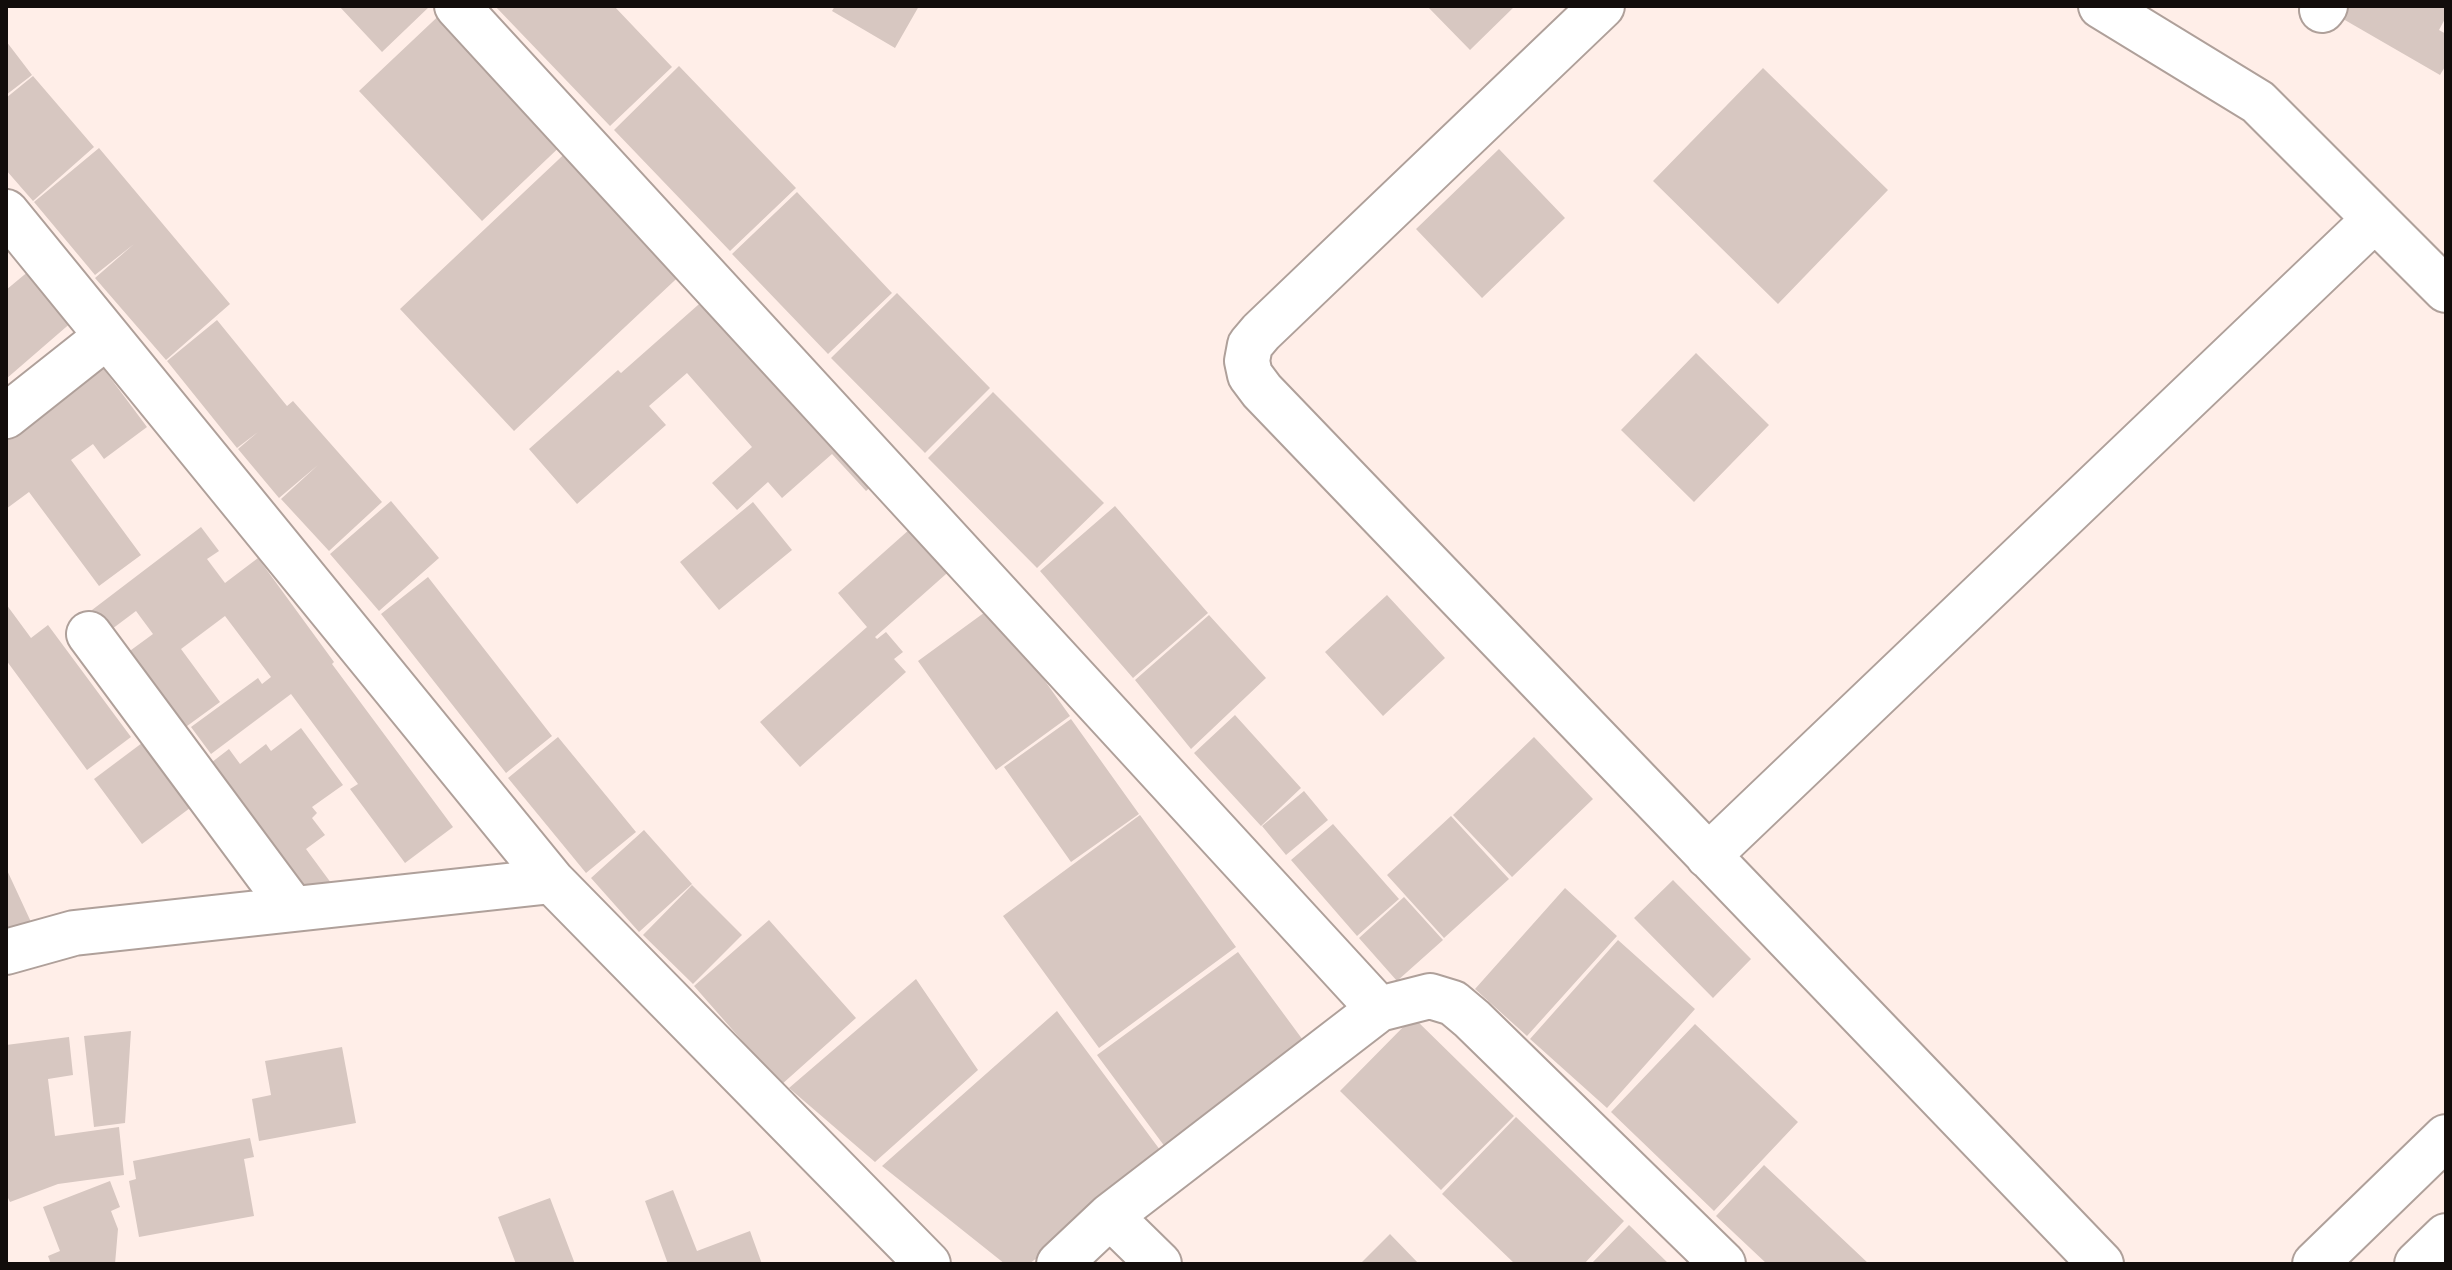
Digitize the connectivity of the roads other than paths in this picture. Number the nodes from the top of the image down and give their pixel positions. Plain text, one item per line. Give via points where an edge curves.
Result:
1 (457, 6) edge
2 (1602, 6) edge
3 (2101, 6) edge
4 (6, 212) edge
5 (2375, 219) junction
6 (2446, 290) edge
7 (107, 336) junction
8 (6, 416) edge
9 (89, 634) dead end
10 (1708, 856) junction
11 (552, 881) junction
12 (293, 909) junction
13 (6, 952) edge
14 (1379, 1009) junction
15 (2446, 1137) edge
16 (1110, 1216) junction
17 (2446, 1236) edge
18 (919, 1261) edge
19 (1059, 1264) edge
20 (1159, 1264) edge
21 (1723, 1264) edge
22 (2101, 1264) edge
23 (2315, 1264) edge
24 (2417, 1264) edge

1 - 14 street
2 - 10 street via 1261,332 1250,345 1247,361 1262,391
3 - 5 street via 2258,102
4 - 7 street
5 - 6 street
5 - 10 street
7 - 8 street
7 - 11 street
9 - 12 street
10 - 22 street
11 - 12 street
11 - 18 street
12 - 13 street via 74,933
14 - 16 street
14 - 21 street via 1430,996 1453,1003
15 - 23 street
16 - 19 street
16 - 20 street
17 - 24 street

